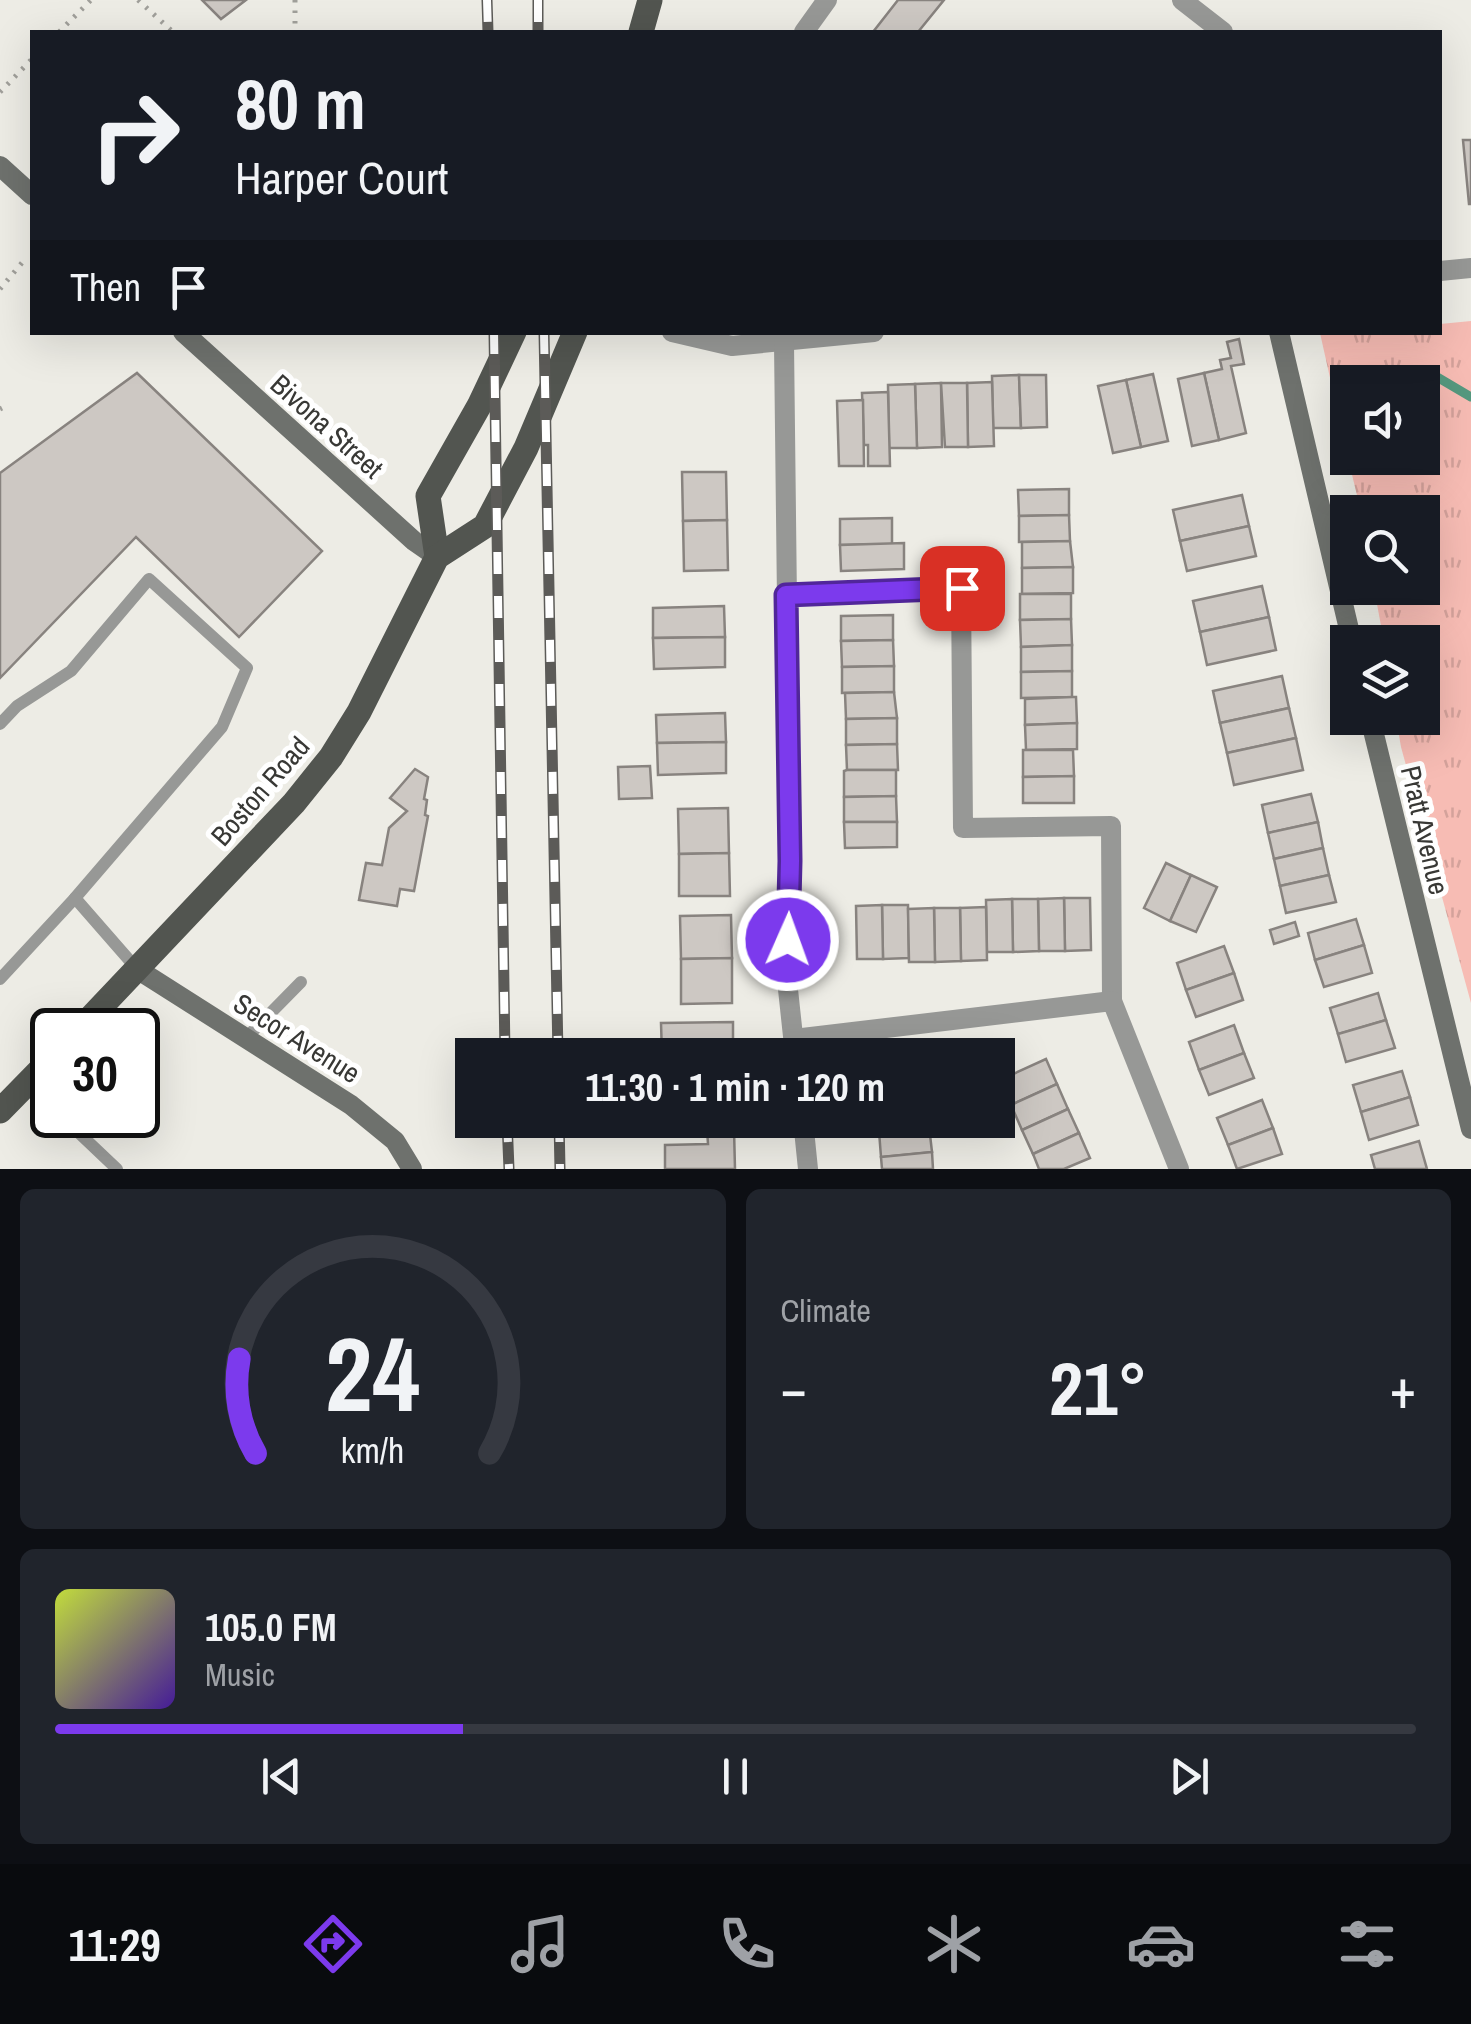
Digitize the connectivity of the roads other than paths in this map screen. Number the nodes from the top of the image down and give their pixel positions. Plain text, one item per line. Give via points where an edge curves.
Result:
1 (650, 0) edge
2 (827, 0) edge
3 (1182, 0) edge
4 (642, 30) edge
5 (805, 30) edge
6 (1220, 30) edge
7 (0, 166) edge
8 (30, 194) edge
9 (1471, 268) edge
10 (1442, 271) edge
11 (187, 335) edge
12 (513, 335) edge
13 (574, 335) edge
14 (685, 335) edge
15 (849, 335) edge
16 (1280, 335) edge
17 (784, 343) junction
18 (437, 557) junction
19 (786, 595) junction
20 (1348, 625) edge
21 (0, 724) edge
22 (1374, 735) edge
23 (74, 898) junction
24 (137, 970) junction
25 (0, 979) edge
26 (301, 982) dead end
27 (1112, 1001) junction
28 (100, 1008) edge
29 (246, 1038) junction
30 (793, 1038) edge
31 (856, 1038) edge
32 (30, 1081) edge
33 (27, 1084) junction
34 (30, 1087) edge
35 (0, 1111) edge
36 (1471, 1129) edge
37 (84, 1138) edge
38 (805, 1138) edge
39 (117, 1169) edge
40 (412, 1169) edge
41 (808, 1169) edge
42 (1179, 1169) edge

1 - 4 main road
2 - 5 street
3 - 6 street
7 - 8 street
9 - 10 street
11 - 18 street, Bivona Street
12 - 18 main road via 428,496
13 - 18 main road via 485,526
14 - 17 street via 732,346
15 - 17 street
16 - 20 street
17 - 19 street
18 - 24 main road, Boston Road via 331,757
19 - 27 street via 962,588 963,828 1111,826
19 - 30 street via 787,980
21 - 23 lane via 71,671 149,579 247,668 222,727
22 - 36 street, Pratt Avenue
23 - 24 lane
23 - 25 lane
24 - 28 main road, Boston Road
24 - 29 street, Secor Avenue
26 - 29 lane
27 - 31 street
27 - 42 street
29 - 40 street, Secor Avenue via 384,1129
32 - 33 main road
33 - 34 lane
33 - 35 main road
37 - 39 lane
38 - 41 street

